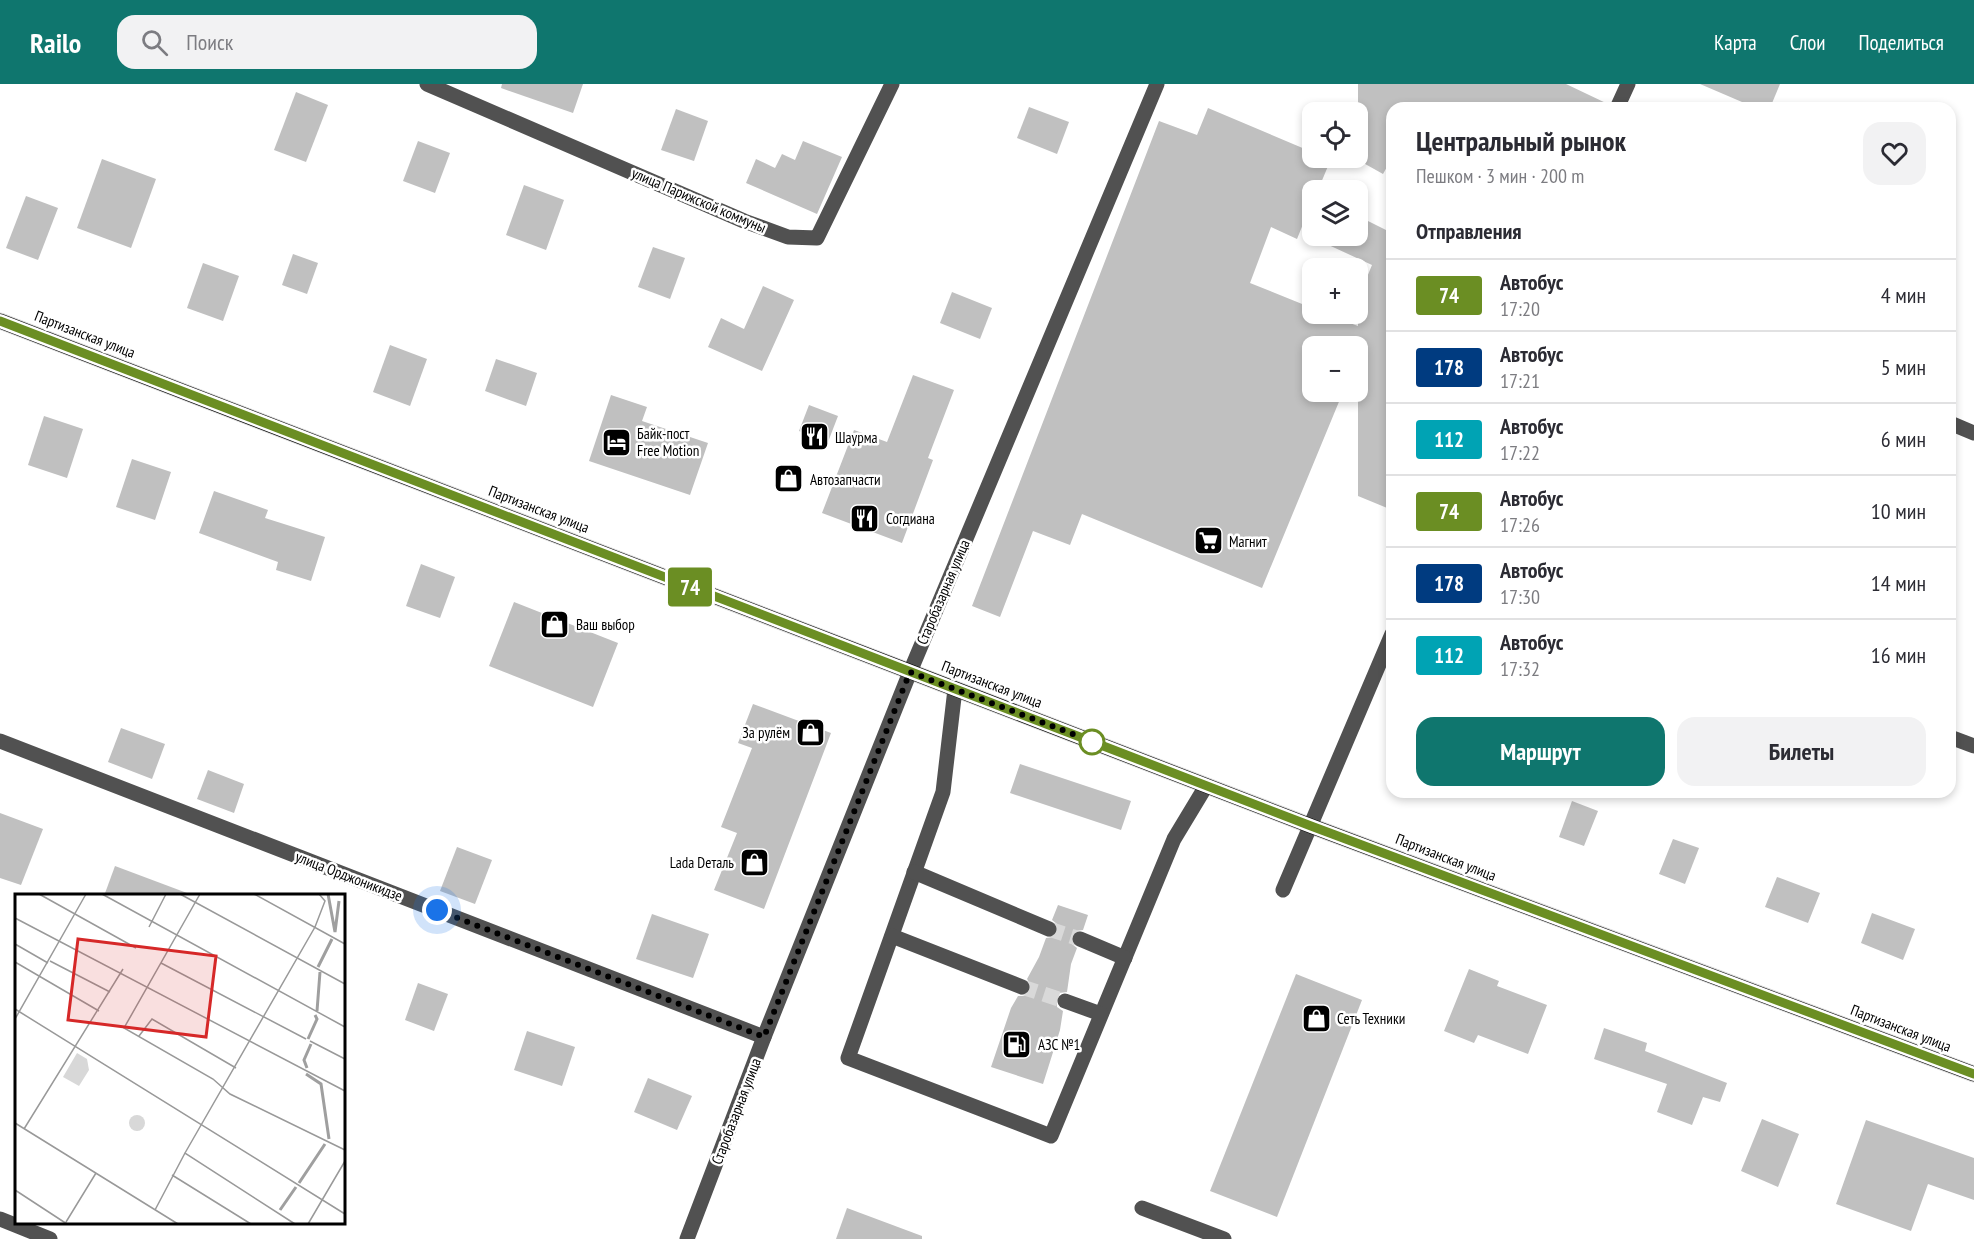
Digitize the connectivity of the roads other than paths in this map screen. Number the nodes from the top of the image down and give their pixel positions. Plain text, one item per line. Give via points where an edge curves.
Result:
1 (427, 84) edge
2 (892, 84) edge
3 (1157, 84) edge
4 (1628, 84) edge
5 (1620, 102) edge
6 (0, 321) edge
7 (1956, 426) edge
8 (1974, 433) edge
9 (1386, 648) edge
10 (910, 672) junction
11 (955, 689) junction
12 (1956, 739) edge
13 (0, 741) edge
14 (1974, 746) edge
15 (1206, 786) junction
16 (1311, 826) junction
17 (914, 872) junction
18 (1283, 890) dead end
19 (1049, 930) tunnel mouth
20 (892, 936) junction
21 (1080, 939) tunnel mouth
22 (1125, 958) junction
23 (1022, 987) tunnel mouth
24 (1065, 1001) tunnel mouth
25 (1101, 1014) junction
26 (764, 1037) junction
27 (1974, 1074) edge
28 (1142, 1208) dead end
29 (0, 1219) edge
30 (50, 1239) edge
31 (687, 1239) edge
32 (1224, 1239) edge

1 - 2 street, улица Парижской коммуны via 744,221 788,237 817,238
3 - 10 street, Старобазарная улица
4 - 5 street
6 - 10 main road, Партизанская улица
7 - 8 street
9 - 16 street
10 - 11 main road, Партизанская улица
10 - 26 street, Старобазарная улица
11 - 15 main road, Партизанская улица
11 - 17 street via 943,792
12 - 14 street
13 - 26 street, улица Орджоникидзе
15 - 16 main road, Партизанская улица
15 - 22 street via 1174,839
16 - 18 street
16 - 27 main road, Партизанская улица
17 - 19 street
17 - 20 street
20 - 23 street
20 - 25 street via 848,1058 1051,1136
21 - 22 street
22 - 25 street
24 - 25 street
26 - 31 street, Старобазарная улица
28 - 32 street
29 - 30 street

